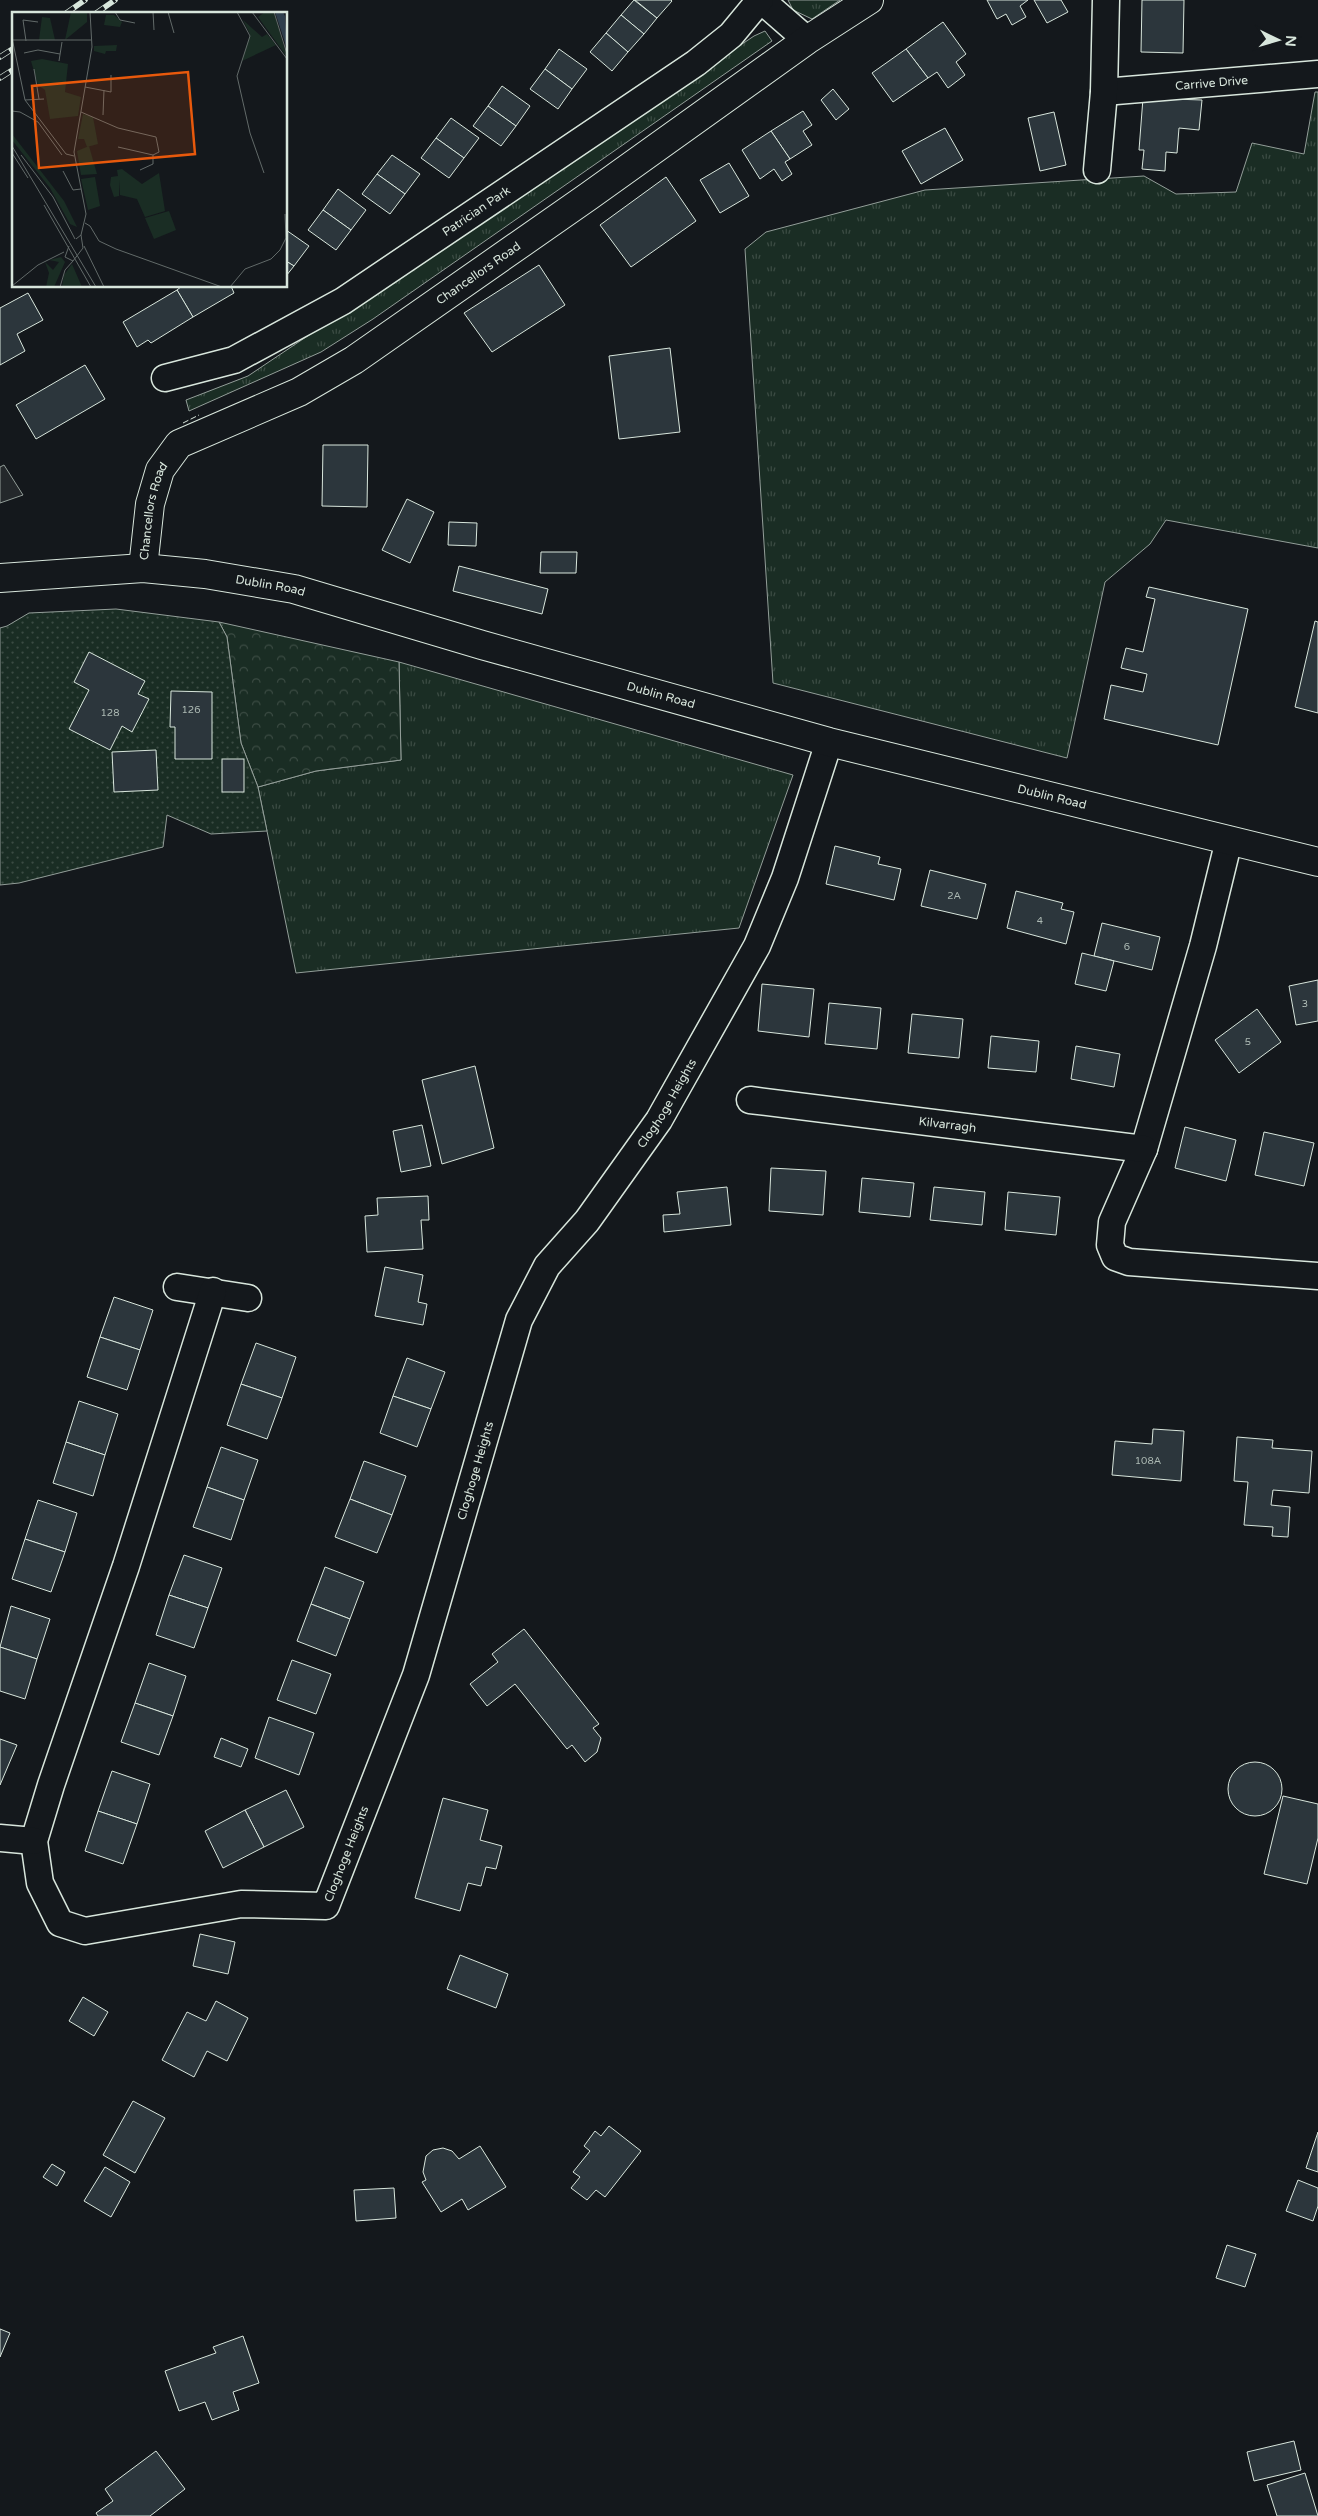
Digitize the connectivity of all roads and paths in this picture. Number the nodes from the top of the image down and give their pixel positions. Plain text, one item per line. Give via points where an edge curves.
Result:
1 (761, 0) edge
2 (869, 0) edge
3 (1106, 0) edge
4 (807, 40) junction
5 (1318, 74) edge
6 (1104, 92) junction
7 (1097, 170) dead end
8 (165, 378) dead end
9 (143, 568) junction
10 (0, 578) edge
11 (829, 742) junction
12 (1229, 840) junction
13 (1318, 862) edge
14 (750, 1100) dead end
15 (1144, 1149) junction
16 (1318, 1276) edge
17 (177, 1287) dead end
18 (213, 1292) junction
19 (248, 1298) dead end
20 (0, 1838) edge
21 (34, 1841) junction

1 - 4 street, Patrician Park
1 - 8 street, Patrician Park via 731,35 696,64 343,301 234,360
2 - 4 main road, Chancellors Road
3 - 6 street
4 - 9 main road, Chancellors Road via 354,360 299,392 179,444 160,470 152,497
5 - 6 street, Carrive Drive
6 - 7 street
9 - 10 main road, Dublin Road
9 - 11 main road, Dublin Road via 206,574 294,589
11 - 12 main road, Dublin Road
11 - 21 street, Cloghoge Heights via 785,878 757,946 659,1120 587,1220 547,1266 519,1320 416,1675 326,1906 241,1904 85,1930 60,1922 40,1883
12 - 13 main road, Dublin Road
12 - 15 street via 1203,946
14 - 15 street, Kilvarragh
15 - 16 street via 1112,1222 1110,1244 1115,1258
17 - 18 street
18 - 19 street
18 - 21 street, Cloghoge Heights
20 - 21 street

